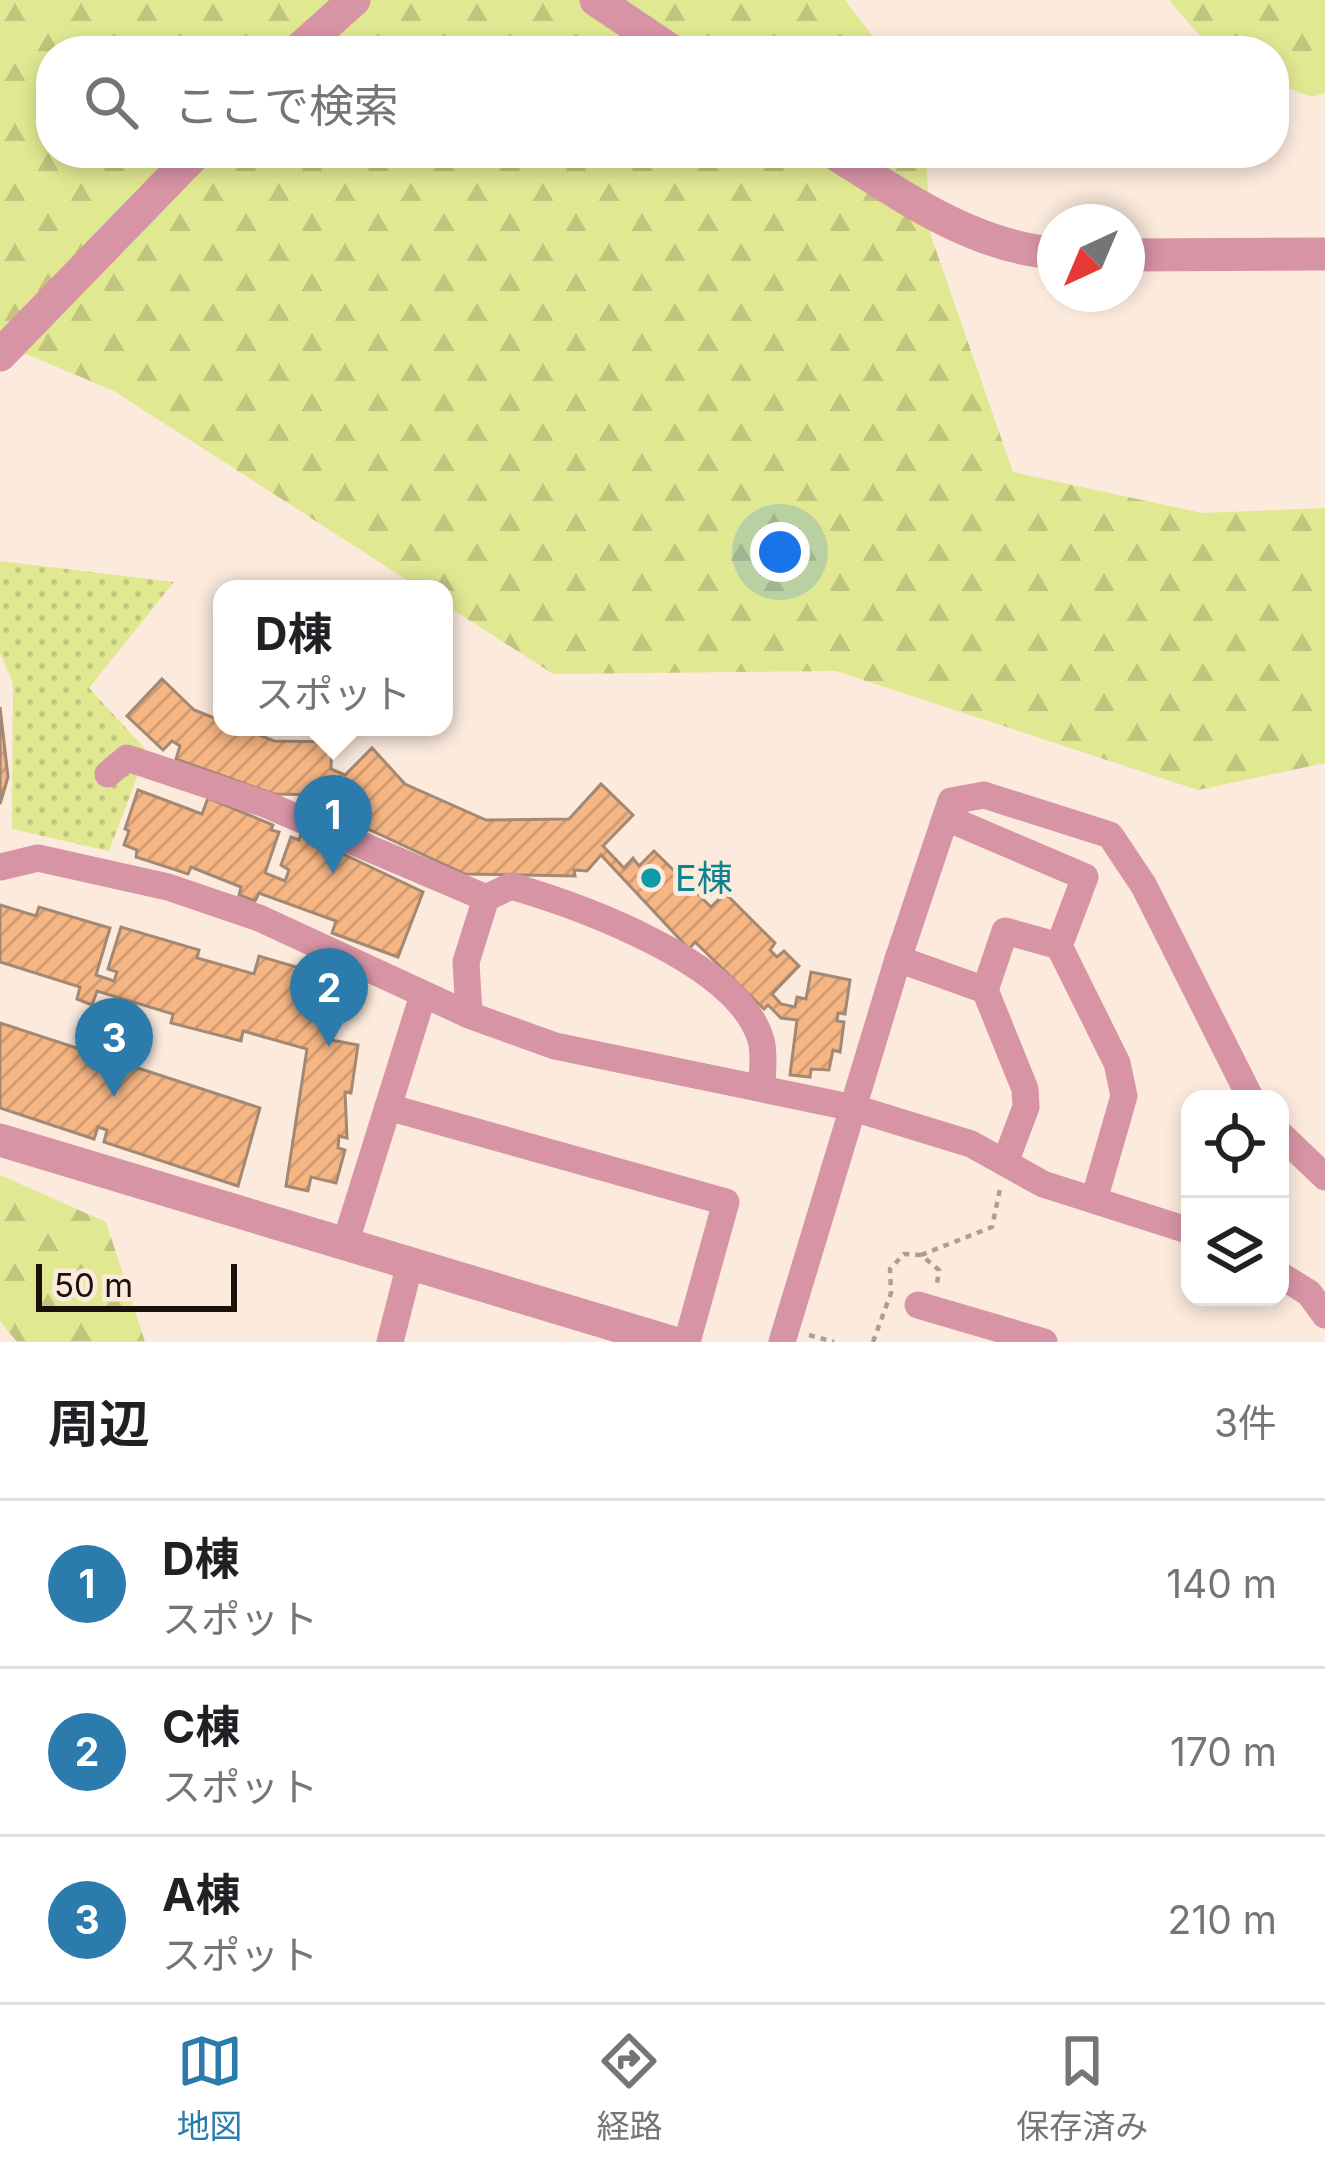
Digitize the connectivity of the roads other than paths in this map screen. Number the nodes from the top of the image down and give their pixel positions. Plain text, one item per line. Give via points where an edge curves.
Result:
1 (354, 0) edge
2 (596, 0) edge
3 (314, 36) edge
4 (650, 36) edge
5 (181, 168) edge
6 (858, 168) edge
7 (1037, 252) edge
8 (1325, 254) edge
9 (1145, 256) edge
10 (0, 355) edge
11 (108, 774) dead end
12 (947, 818) junction
13 (0, 867) edge
14 (486, 898) junction
15 (1059, 946) junction
16 (898, 959) junction
17 (985, 990) junction
18 (424, 995) junction
19 (469, 1016) junction
20 (762, 1088) junction
21 (1246, 1090) edge
22 (388, 1107) junction
23 (854, 1108) junction
24 (0, 1140) edge
25 (1289, 1143) edge
26 (1006, 1160) junction
27 (1325, 1178) edge
28 (1094, 1200) junction
29 (1181, 1228) edge
30 (345, 1244) junction
31 (410, 1264) junction
32 (1289, 1281) edge
33 (918, 1305) dead end
34 (1325, 1316) edge
35 (390, 1342) edge
36 (671, 1342) edge
37 (687, 1342) edge
38 (782, 1342) edge
39 (1044, 1342) edge

1 - 3 street
2 - 4 street
5 - 10 street
6 - 7 street via 939,219
8 - 9 street
11 - 14 street via 127,758 265,804
12 - 15 street via 1084,877
12 - 16 street
12 - 21 street via 951,801 984,795 1110,835
13 - 18 street via 38,858 168,887 259,918
14 - 19 street via 466,962
14 - 20 street via 511,886 575,904 692,960 751,1019 762,1042
15 - 17 street via 1006,931
15 - 28 street via 1118,1064 1124,1096
16 - 17 street
16 - 23 street
17 - 26 street via 1025,1089
18 - 19 street
18 - 22 street
19 - 20 street via 555,1046
20 - 23 street
22 - 30 street
22 - 37 street via 726,1202
23 - 26 street
23 - 38 street
24 - 30 street
25 - 27 street
26 - 28 street via 1043,1184
28 - 29 street
30 - 31 street
31 - 35 street
31 - 36 street
32 - 34 street
33 - 39 street

